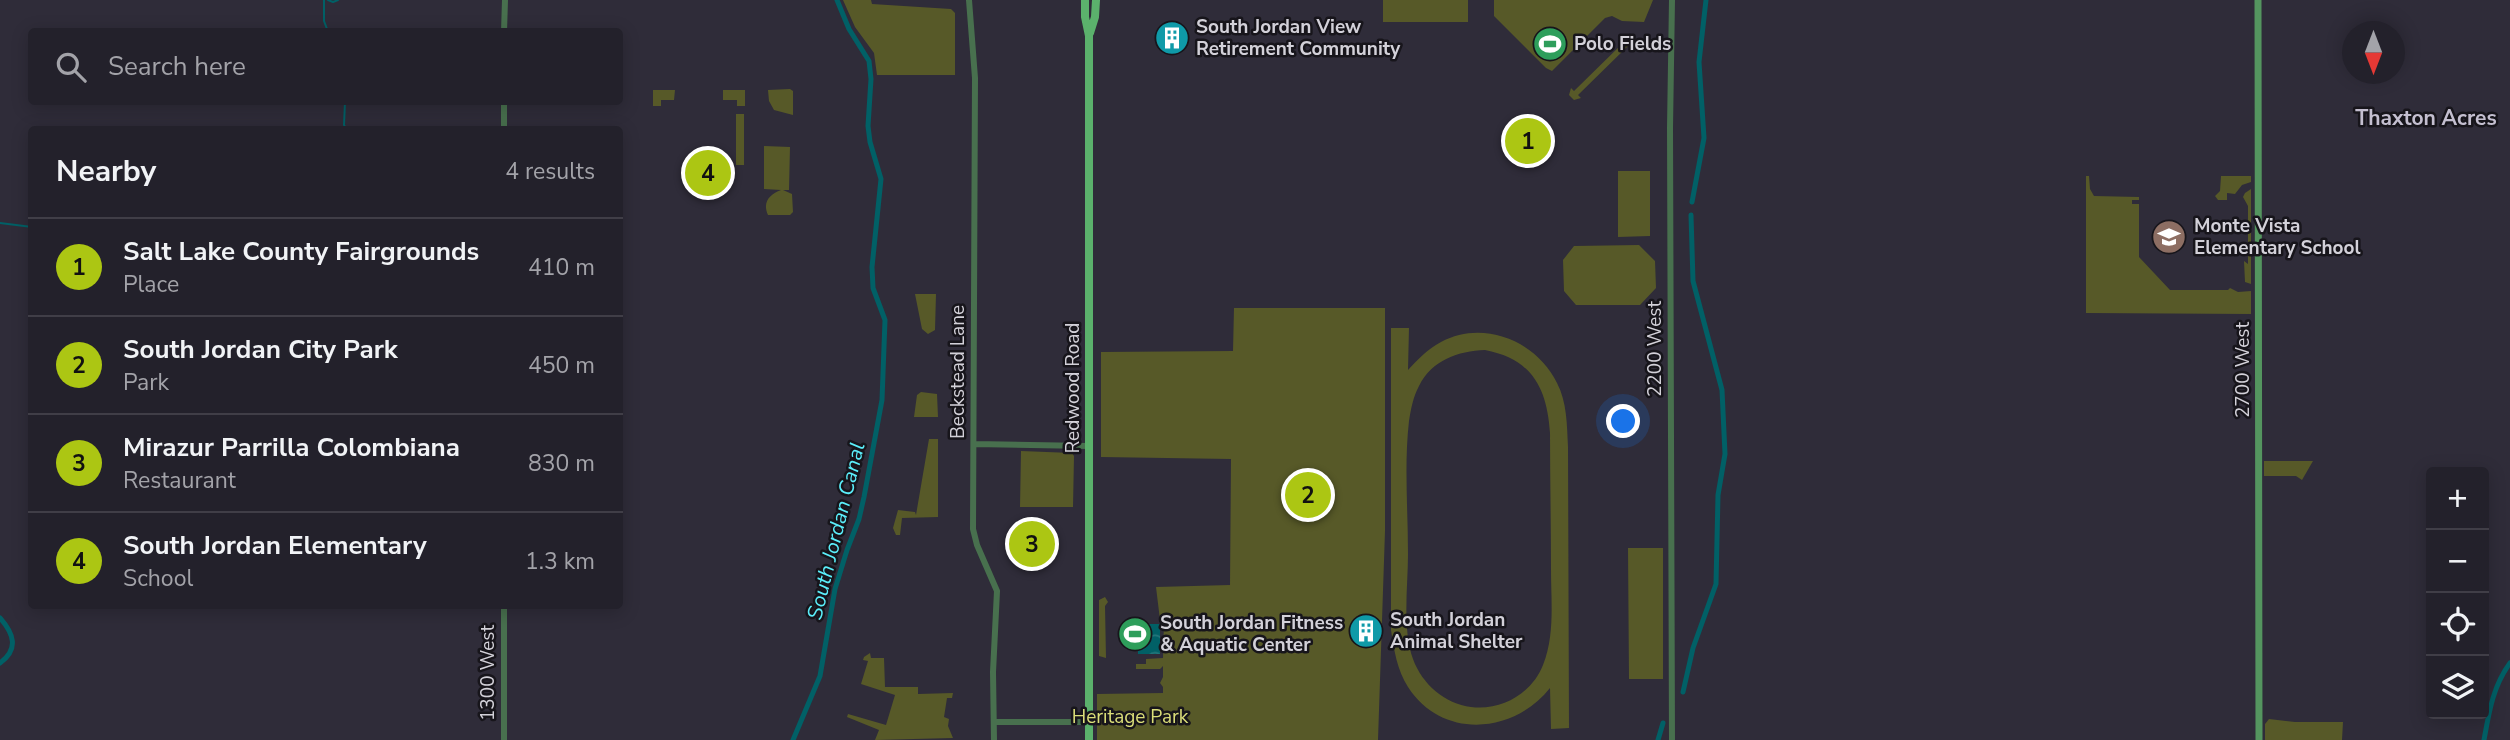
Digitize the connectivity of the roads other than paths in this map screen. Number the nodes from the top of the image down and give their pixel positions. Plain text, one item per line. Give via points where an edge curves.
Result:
1 (505, 0) edge
2 (969, 0) edge
3 (1085, 0) edge
4 (1096, 0) edge
5 (1672, 0) edge
6 (2258, 0) edge
7 (505, 28) edge
8 (1089, 36) junction
9 (504, 105) edge
10 (504, 126) edge
11 (974, 444) junction
12 (1089, 446) junction
13 (504, 609) edge
14 (994, 722) junction
15 (1089, 722) junction
16 (504, 740) edge
17 (994, 740) edge
18 (1089, 740) edge
19 (1672, 740) edge
20 (2259, 740) edge

1 - 7 street
2 - 11 street, Beckstead Lane via 975,78
3 - 8 main road, Redwood Road
4 - 8 main road, Redwood Road
5 - 19 street, 2200 West
6 - 20 main road, 2700 West
8 - 12 main road, Redwood Road
9 - 10 street
11 - 12 street
11 - 14 street, Beckstead Lane via 973,529 997,591
12 - 15 main road, Redwood Road
13 - 16 street, 1300 West
14 - 15 street
14 - 17 street, Beckstead Lane
15 - 18 main road, Redwood Road

